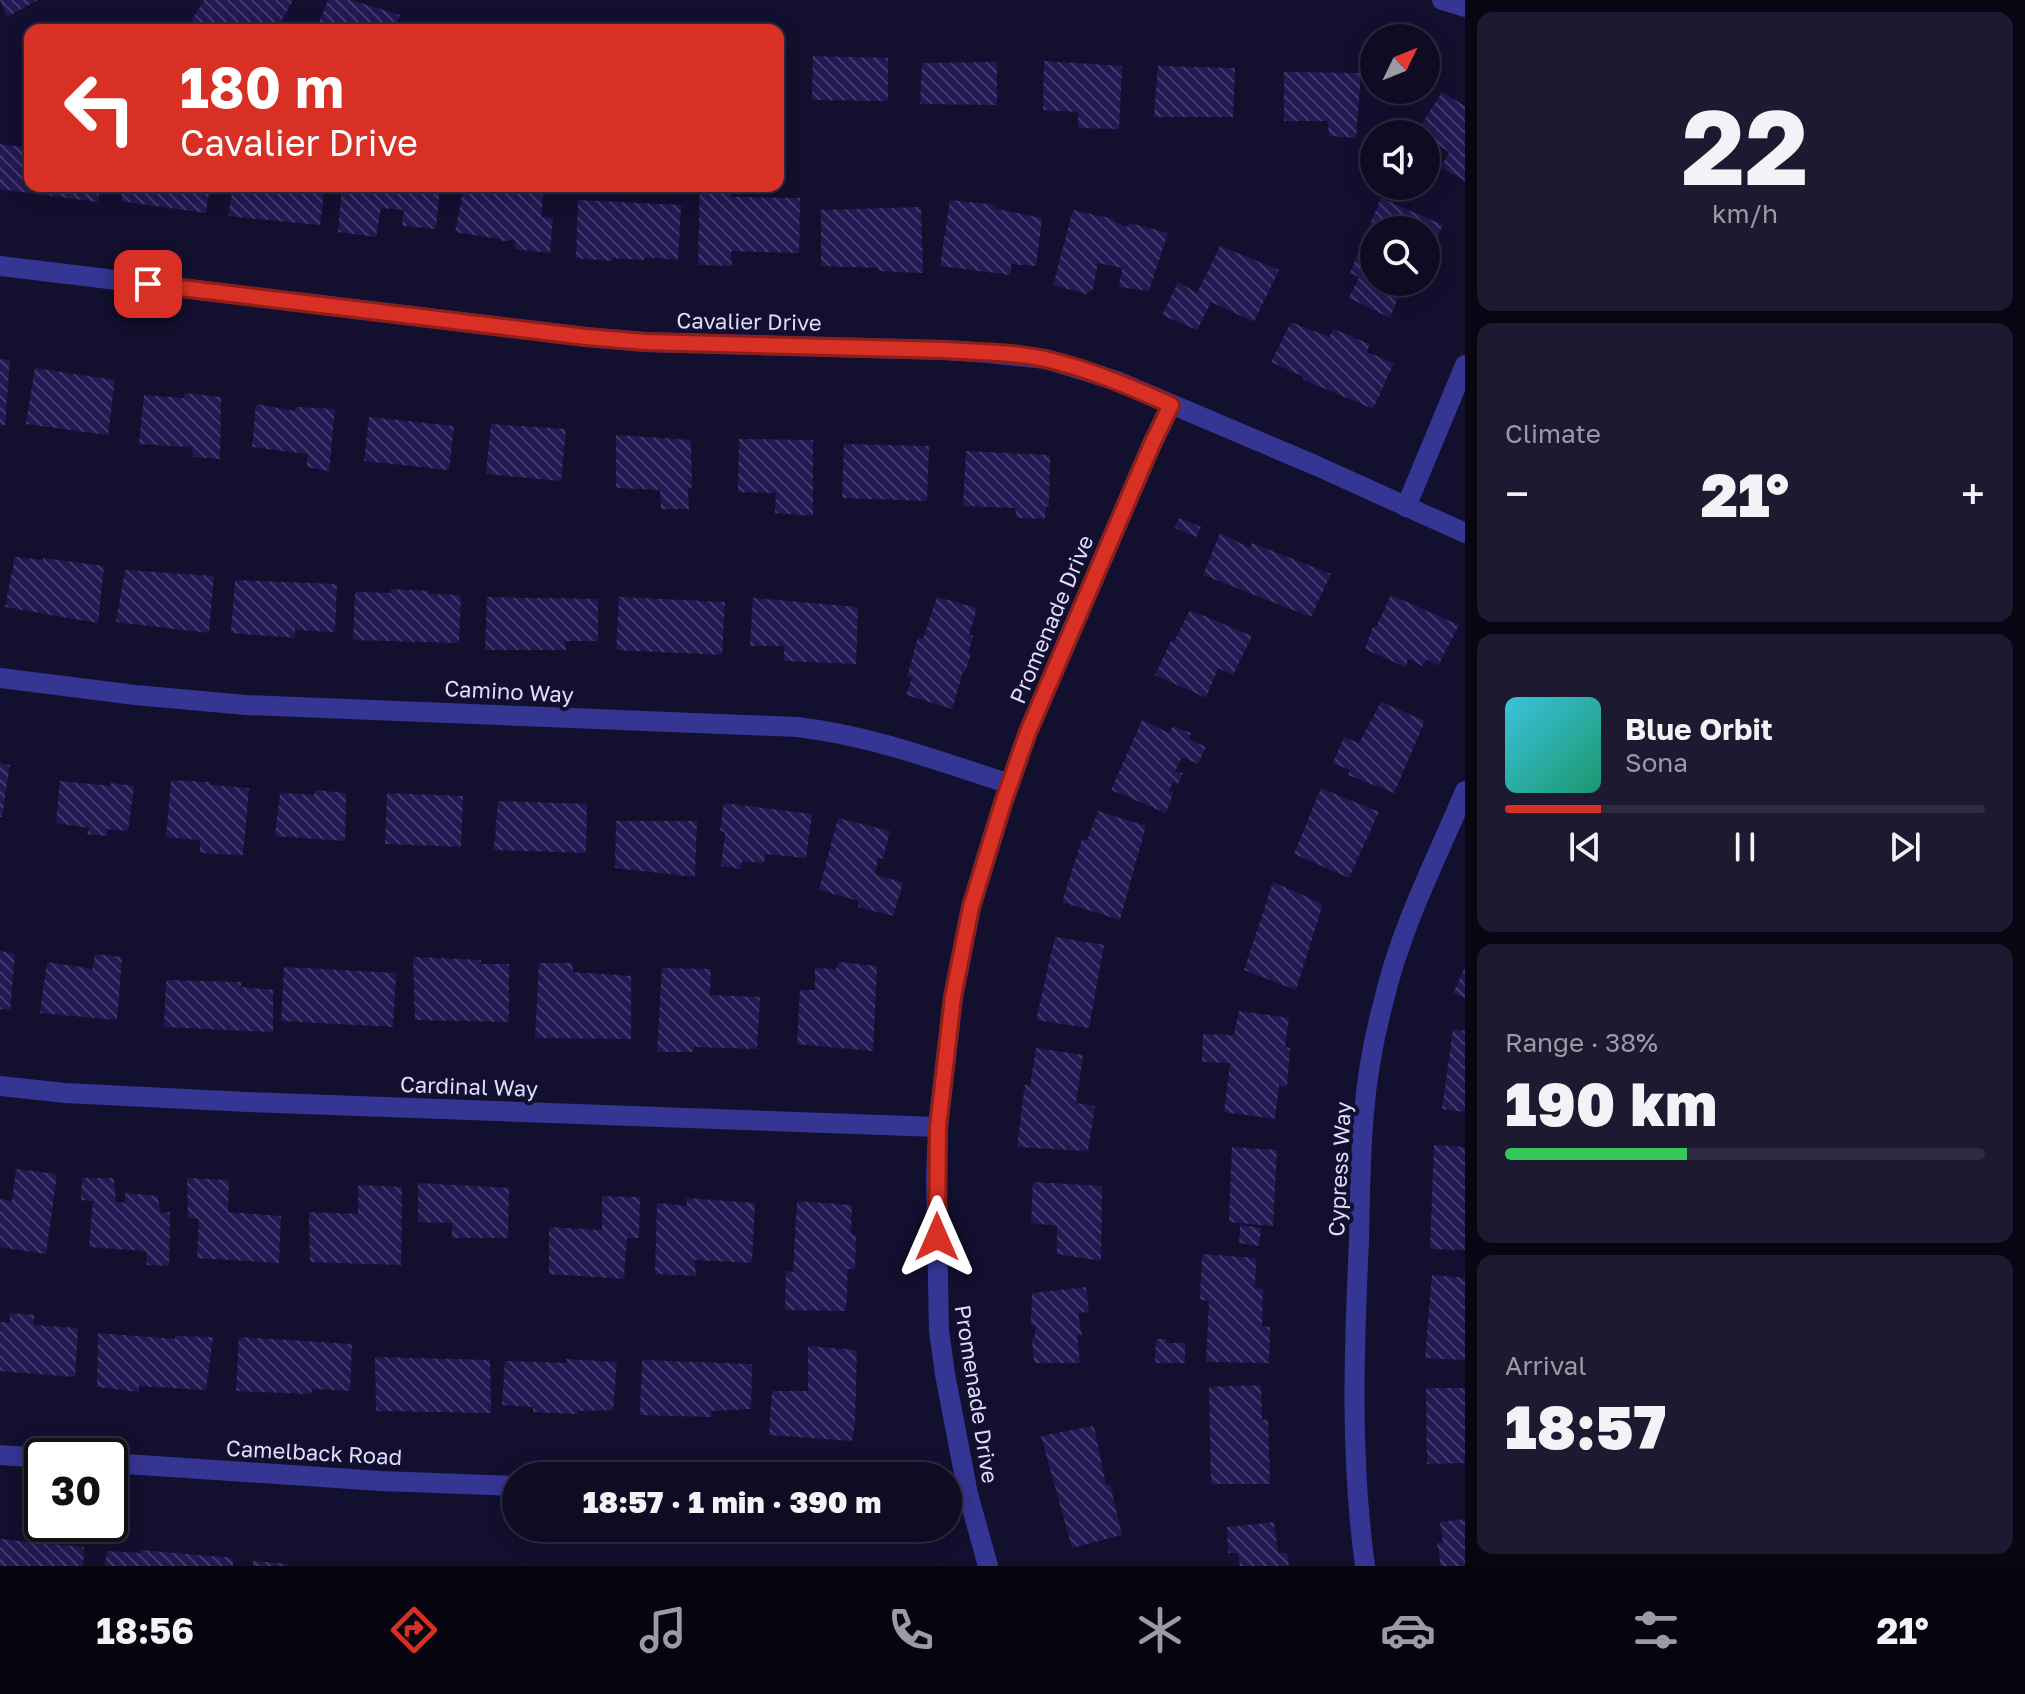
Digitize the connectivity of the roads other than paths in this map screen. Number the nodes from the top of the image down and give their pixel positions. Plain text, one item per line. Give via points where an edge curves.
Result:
1 (1442, 0) edge
2 (1465, 7) edge
3 (0, 266) edge
4 (1465, 365) edge
5 (1171, 405) junction
6 (1406, 507) junction
7 (1465, 533) edge
8 (0, 678) edge
9 (1010, 784) junction
10 (1465, 791) edge
11 (0, 1086) edge
12 (938, 1127) junction
13 (0, 1455) edge
14 (24, 1457) edge
15 (954, 1462) edge
16 (128, 1464) edge
17 (502, 1485) edge
18 (962, 1504) edge
19 (988, 1566) edge
20 (1365, 1566) edge

1 - 2 street
3 - 5 street, Cavalier Drive via 615,339 944,350 1046,359
4 - 6 street
5 - 6 street, Cavalier Drive
5 - 9 street, Promenade Drive
6 - 7 street, Cavalier Drive
8 - 9 street, Camino Way via 246,705 797,727 895,746
9 - 12 street, Promenade Drive via 960,956
10 - 20 street, Cypress Way via 1397,950 1373,1046 1364,1114 1354,1435
11 - 12 street, Cardinal Way via 186,1099
12 - 15 street, Promenade Drive via 939,1331
13 - 14 street
16 - 17 street, Camelback Road
18 - 19 street, Promenade Drive

